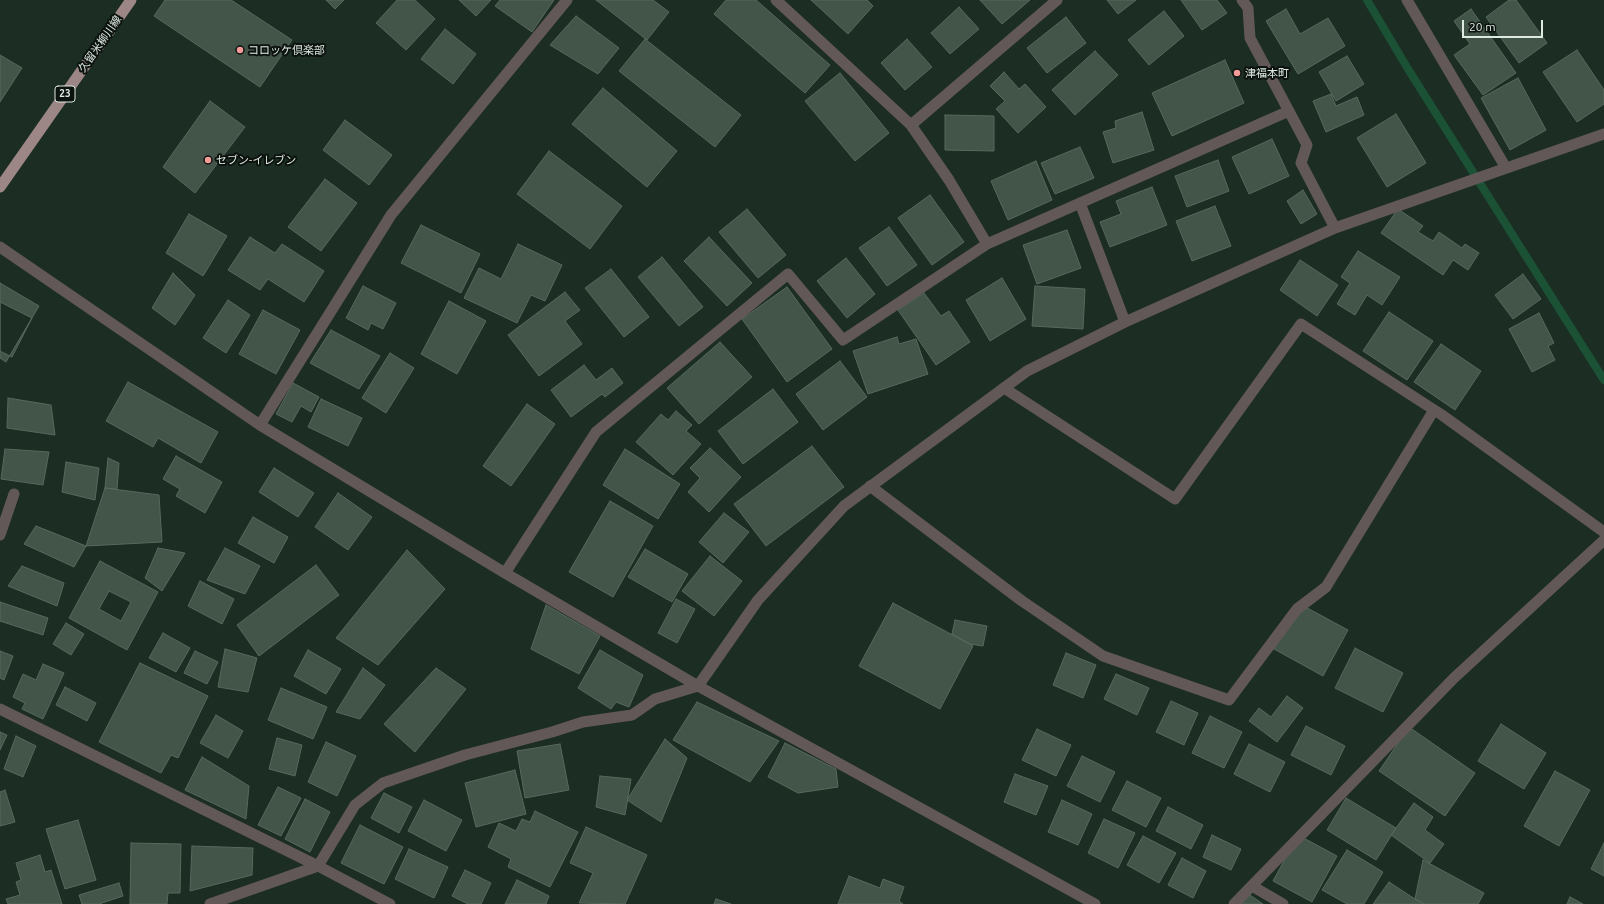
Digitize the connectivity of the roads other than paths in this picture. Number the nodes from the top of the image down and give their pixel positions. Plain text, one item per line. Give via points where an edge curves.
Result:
1 (130, 0) edge
2 (567, 0) edge
3 (776, 0) edge
4 (1057, 0) edge
5 (1242, 0) edge
6 (1407, 0) edge
7 (1289, 111) junction
8 (911, 125) junction
9 (1604, 134) edge
10 (1506, 168) junction
11 (0, 187) edge
12 (1080, 203) junction
13 (1335, 228) junction
14 (987, 244) junction
15 (0, 247) edge
16 (1125, 322) junction
17 (1004, 388) junction
18 (1434, 410) junction
19 (260, 425) junction
20 (870, 486) junction
21 (14, 494) dead end
22 (1604, 532) edge
23 (0, 535) edge
24 (1604, 540) edge
25 (505, 573) junction
26 (698, 686) junction
27 (0, 709) edge
28 (318, 866) junction
29 (1252, 886) junction
30 (210, 904) edge
31 (390, 904) edge
32 (1095, 904) edge
33 (1234, 904) edge
34 (1283, 904) edge

1 - 11 main road, 久留米柳川線 / 23
2 - 19 street via 391,215
3 - 8 street
4 - 8 street
5 - 7 street via 1248,8 1250,38
6 - 10 street
7 - 12 street
7 - 13 street via 1307,145 1301,163
8 - 14 street via 949,180
9 - 10 street
10 - 13 street
12 - 14 street
12 - 16 street
13 - 16 street
14 - 25 street via 843,340 788,274 596,432
15 - 19 street
16 - 17 street via 1026,371
17 - 18 street via 1175,499 1301,324
17 - 20 street
18 - 20 street via 1326,587 1297,609 1229,700 1102,656 1022,601
18 - 22 street
19 - 25 street
20 - 26 street via 844,506 758,600
21 - 23 street
24 - 29 street via 1454,678
25 - 26 street
26 - 28 street via 655,699 632,715 583,722 465,755 383,783 355,805
26 - 32 street
27 - 28 street
28 - 30 street
28 - 31 street
29 - 33 street
29 - 34 street

